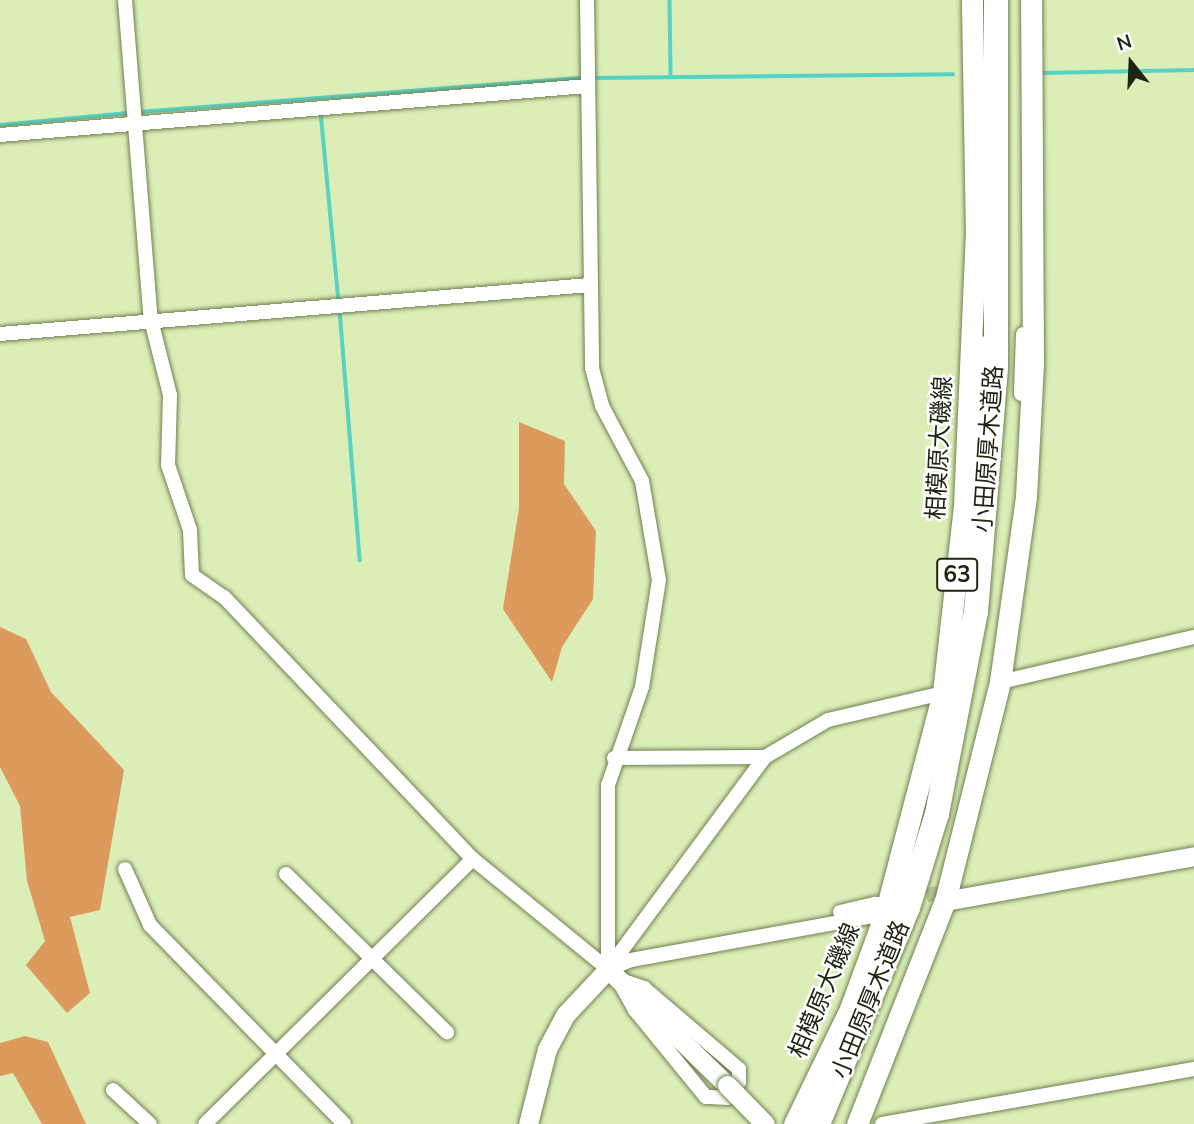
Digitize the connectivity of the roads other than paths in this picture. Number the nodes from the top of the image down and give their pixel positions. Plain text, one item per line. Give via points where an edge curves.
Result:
1 (125, 0) edge
2 (587, 0) edge
3 (972, 0) edge
4 (996, 0) edge
5 (1011, 0) edge
6 (1031, 0) edge
7 (587, 86) junction
8 (133, 122) junction
9 (0, 135) edge
10 (590, 285) junction
11 (151, 320) junction
12 (0, 334) edge
13 (1194, 637) edge
14 (1000, 682) junction
15 (943, 693) junction
16 (765, 757) junction
17 (614, 758) junction
18 (1194, 856) edge
19 (473, 859) junction
20 (125, 870) dead end
21 (286, 874) dead end
22 (1064, 877) junction
23 (970, 888) tunnel mouth
24 (946, 901) junction
25 (881, 909) junction
26 (374, 958) junction
27 (613, 974) junction
28 (447, 1032) dead end
29 (275, 1056) junction
30 (1194, 1069) edge
31 (113, 1090) dead end
32 (150, 1124) edge
33 (205, 1124) edge
34 (344, 1124) edge
35 (528, 1124) edge
36 (765, 1124) edge
37 (794, 1124) edge
38 (818, 1124) edge
39 (836, 1124) edge
40 (856, 1124) edge
41 (882, 1124) edge

1 - 8 street
2 - 7 street
3 - 15 main road, 相模原大磯線 / 63 via 976,234 957,568
4 - 38 highway, 小田原厚木道路 via 996,368 976,612 937,814 912,896 874,1001
5 - 39 highway, 小田原厚木道路 via 1011,365 993,615 956,804 926,907
6 - 14 main road, 63 via 1033,365 1020,543
7 - 8 street
7 - 10 street
8 - 9 street
8 - 11 street
10 - 11 street
10 - 17 street via 594,384 642,481 659,580 642,687
11 - 12 street
11 - 19 street via 170,395 168,465 191,530 192,575 225,597
13 - 14 street
14 - 24 main road, 63
15 - 16 street via 828,720
15 - 25 main road, 相模原大磯線 / 63
16 - 17 street
16 - 27 street
17 - 27 street via 608,785
18 - 22 street
19 - 26 street
19 - 27 street
20 - 29 street via 150,925
21 - 26 street
22 - 23 street
22 - 24 street
24 - 40 main road, 63
25 - 27 street
25 - 37 main road, 相模原大磯線 / 63 via 850,1009
26 - 28 street
26 - 29 street
27 - 27 street via 644,988 739,1069 739,1082 727,1098 706,1097 635,1010
27 - 35 street via 565,1015 547,1049
27 - 36 street, bridge
29 - 33 street
29 - 34 street
30 - 41 street
31 - 32 street

